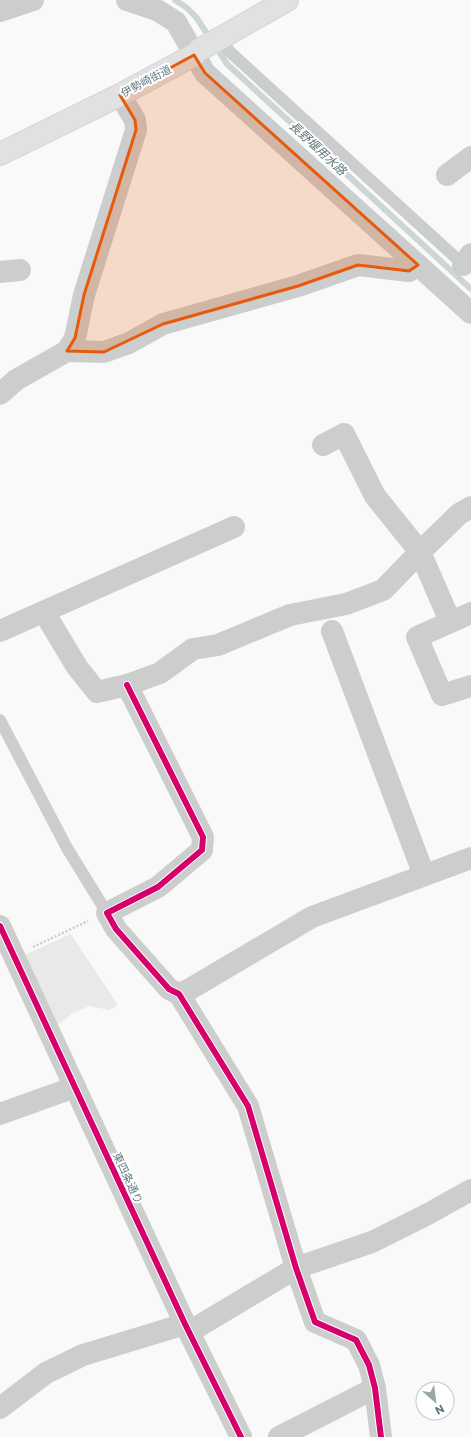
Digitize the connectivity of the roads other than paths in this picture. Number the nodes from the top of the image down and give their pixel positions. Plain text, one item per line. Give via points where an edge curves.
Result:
1 (32, 0) edge
2 (127, 0) edge
3 (287, 0) edge
4 (0, 11) edge
5 (220, 38) junction
6 (196, 53) junction
7 (120, 95) junction
8 (0, 154) edge
9 (471, 157) edge
10 (447, 175) dead end
11 (468, 263) edge
12 (418, 265) junction
13 (471, 313) edge
14 (68, 351) junction
15 (0, 394) edge
16 (323, 446) dead end
17 (471, 507) edge
18 (234, 526) dead end
19 (420, 552) junction
20 (44, 612) junction
21 (471, 613) edge
22 (450, 621) junction
23 (0, 631) edge
24 (332, 631) dead end
25 (127, 685) junction
26 (471, 686) edge
27 (0, 720) edge
28 (471, 858) edge
29 (424, 875) junction
30 (107, 913) junction
31 (0, 926) edge
32 (179, 994) junction
33 (75, 1087) junction
34 (0, 1114) edge
35 (471, 1190) edge
36 (296, 1268) junction
37 (187, 1328) junction
38 (375, 1388) junction
39 (0, 1408) edge
40 (241, 1437) edge
41 (279, 1437) edge
42 (381, 1437) edge

1 - 4 street
2 - 6 street via 157,10 176,22
3 - 5 main road, 伊勢崎街道
5 - 6 main road, 伊勢崎街道
5 - 11 lane via 229,51
6 - 7 main road, 伊勢崎街道
6 - 12 street via 205,72
7 - 8 main road, 伊勢崎街道
7 - 14 street via 135,120 136,130 84,295 75,338
9 - 10 street
12 - 13 street
12 - 14 street via 409,271 358,265 298,286 163,324 129,343 104,352
14 - 15 street via 16,380
16 - 19 street via 344,434 375,496
17 - 19 street via 459,514
18 - 20 street
19 - 22 street
19 - 25 street via 383,590 346,604 290,615 218,646 193,649 160,673
20 - 23 street
20 - 25 street via 77,667 97,692
21 - 22 street
22 - 26 street via 417,637 442,695
24 - 29 street
25 - 30 street via 203,837 202,850 158,887
27 - 30 lane via 67,848
28 - 29 street
29 - 32 street via 312,917
30 - 32 street via 116,930 169,989
31 - 33 street, 東四条通り
32 - 36 street via 248,1106
33 - 34 street
33 - 37 street, 東四条通り
35 - 36 street via 372,1242
36 - 37 street
36 - 38 street via 315,1322 356,1340 369,1365
37 - 39 street via 83,1355 46,1373
37 - 40 street, 東四条通り
38 - 41 street
38 - 42 street

